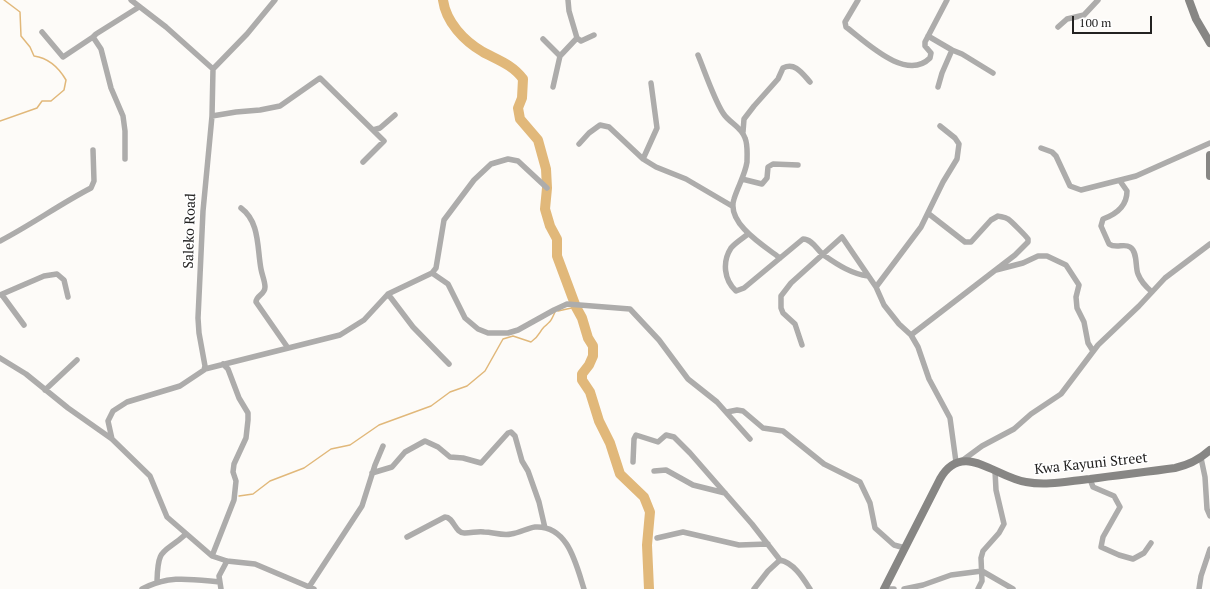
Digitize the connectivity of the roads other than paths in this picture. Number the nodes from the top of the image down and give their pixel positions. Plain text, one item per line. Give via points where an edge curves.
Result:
1 (130, 0) edge
2 (275, 0) edge
3 (568, 0) edge
4 (858, 0) edge
5 (947, 0) edge
6 (1098, 0) edge
7 (1189, 0) edge
8 (139, 7) junction
9 (1058, 27) dead end
10 (42, 32) dead end
11 (594, 35) dead end
12 (928, 36) junction
13 (93, 37) junction
14 (577, 38) junction
15 (543, 39) dead end
16 (1210, 43) edge
17 (952, 50) junction
18 (698, 55) dead end
19 (560, 56) junction
20 (213, 69) junction
21 (993, 73) dead end
22 (810, 82) dead end
23 (651, 84) dead end
24 (553, 87) dead end
25 (938, 87) dead end
26 (395, 115) dead end
27 (212, 116) junction
28 (940, 126) dead end
29 (373, 130) junction
30 (743, 132) junction
31 (1210, 142) edge
32 (579, 144) dead end
33 (1041, 148) dead end
34 (93, 150) dead end
35 (1210, 155) edge
36 (125, 159) dead end
37 (643, 159) junction
38 (363, 162) dead end
39 (798, 165) dead end
40 (1210, 176) edge
41 (742, 179) junction
42 (1120, 181) junction
43 (547, 188) dead end
44 (732, 206) junction
45 (241, 208) dead end
46 (929, 214) junction
47 (748, 234) junction
48 (0, 241) edge
49 (1210, 244) edge
50 (823, 255) junction
51 (780, 258) junction
52 (995, 270) junction
53 (432, 272) junction
54 (868, 276) junction
55 (876, 287) junction
56 (1152, 292) junction
57 (388, 294) junction
58 (1, 295) edge
59 (68, 297) dead end
60 (24, 325) dead end
61 (911, 335) junction
62 (802, 346) dead end
63 (288, 348) junction
64 (1093, 351) junction
65 (0, 358) edge
66 (77, 360) dead end
67 (223, 364) junction
68 (449, 364) dead end
69 (205, 369) junction
70 (45, 390) junction
71 (727, 412) junction
72 (112, 439) junction
73 (750, 439) dead end
74 (383, 446) dead end
75 (1210, 450) edge
76 (1202, 458) junction
77 (959, 461) junction
78 (633, 462) dead end
79 (654, 471) dead end
80 (995, 471) junction
81 (372, 473) junction
82 (1090, 479) junction
83 (726, 494) junction
84 (1210, 516) edge
85 (545, 528) junction
86 (186, 534) junction
87 (407, 537) dead end
88 (657, 538) dead end
89 (1151, 543) dead end
90 (768, 544) junction
91 (905, 548) junction
92 (1210, 549) edge
93 (212, 556) junction
94 (780, 560) junction
95 (227, 561) junction
96 (982, 571) junction
97 (157, 581) junction
98 (219, 582) junction
99 (311, 588) edge
100 (808, 588) edge
101 (142, 589) edge
102 (221, 589) edge
103 (584, 589) edge
104 (754, 589) edge
105 (884, 589) edge
106 (894, 589) edge
107 (904, 589) edge
108 (978, 589) edge
109 (1013, 589) edge
110 (1199, 589) edge

1 - 8 street
2 - 20 street
3 - 14 street
4 - 12 street via 844,24 895,62 911,66 926,62 931,56 925,44
5 - 12 street
6 - 9 street via 1084,15 1068,19
7 - 16 street via 1196,19
8 - 13 street
8 - 20 street via 166,27
10 - 13 street via 63,56
11 - 14 street via 581,41
12 - 17 street
13 - 36 street via 101,49 111,88 123,116
14 - 19 street
15 - 19 street
17 - 21 street
17 - 25 street
18 - 30 street via 724,114
19 - 24 street
20 - 27 street, Saleko Road
22 - 30 street via 796,67 783,68 778,79 744,119
23 - 37 street via 657,128
26 - 29 street via 380,128
27 - 29 street via 280,106 320,78
27 - 69 street, Saleko Road via 203,211 198,318
28 - 46 street via 955,138 960,150 958,159 943,182
29 - 38 street via 384,141
30 - 41 street via 748,152
31 - 42 street
32 - 37 street via 589,133 600,125 605,125
33 - 42 street via 1056,156 1068,184 1075,190
34 - 48 street via 94,181 91,188 73,196
35 - 40 street
37 - 44 street via 686,179
39 - 41 street via 773,164 768,167 762,184
41 - 44 street
42 - 56 street via 1127,191 1126,200 1118,212 1104,219 1101,226 1112,247 1131,247 1135,253 1138,274
43 - 53 street via 518,162 508,159 490,164 474,180 444,220 436,268
44 - 47 street
45 - 63 street via 251,219 260,250 265,288 256,302
46 - 52 street via 965,242 971,242 998,216 1008,219 1024,232 1028,242
46 - 55 street via 909,245
47 - 51 street
47 - 51 street via 732,247 725,273 727,282 736,291 744,288
49 - 56 street via 1165,278
50 - 51 street via 804,239
50 - 54 street via 850,271
50 - 54 street via 842,237
50 - 62 street via 790,283 781,296 782,313 794,324
52 - 61 street
52 - 64 street via 1018,265 1042,255 1066,265 1079,285 1077,308
53 - 57 street
53 - 71 street via 448,284 465,318 478,329 488,333 518,330 568,304 633,311 688,379
54 - 55 street
55 - 61 street via 884,305
56 - 64 street
57 - 63 street via 364,320 340,335
57 - 68 street via 413,327
58 - 59 street via 44,276 57,274 64,280
58 - 60 street
61 - 77 street via 936,393 950,418
63 - 67 street
64 - 77 street via 1061,394 1014,429
65 - 70 street via 26,374
66 - 70 street
67 - 69 street
67 - 93 street via 228,369 248,413 248,420 246,438 234,464 234,500
69 - 72 street via 180,386 127,402 113,411 108,421
70 - 72 street
71 - 73 street
71 - 91 street via 743,411 763,428 783,431 824,464 860,482 870,503 875,528 894,545
72 - 86 street via 150,476 165,513
74 - 81 street
75 - 76 street, Kwa Kayuni Street
76 - 82 street, Kwa Kayuni Street via 1175,468
76 - 84 street via 1207,509
77 - 80 street, Kwa Kayuni Street via 978,463
77 - 91 street via 944,472
78 - 83 street via 636,435 658,442 663,436 671,435
79 - 83 street via 666,470 693,485
80 - 82 street, Kwa Kayuni Street via 1028,483
80 - 96 street via 996,490 1004,524 983,551
81 - 85 street via 392,467 405,452 424,441 438,447 450,458 463,458 481,463 508,433 512,432 539,502
81 - 99 street via 362,506
82 - 89 street via 1093,487 1114,496 1120,507 1103,537 1103,549 1133,559 1144,552
83 - 90 street
85 - 87 street via 533,527 507,535 484,532 464,534 445,517
85 - 103 street via 563,536
86 - 93 street
86 - 97 street via 160,555
88 - 90 street via 683,532 739,545
90 - 94 street
91 - 105 street
92 - 110 street
93 - 95 street
94 - 100 street via 786,561 795,569
94 - 104 street via 768,570
95 - 98 street via 219,576
95 - 99 street via 255,564
96 - 107 street via 951,574
96 - 108 street via 982,581
96 - 109 street
97 - 98 street via 184,579
97 - 101 street
98 - 102 street
105 - 106 street

